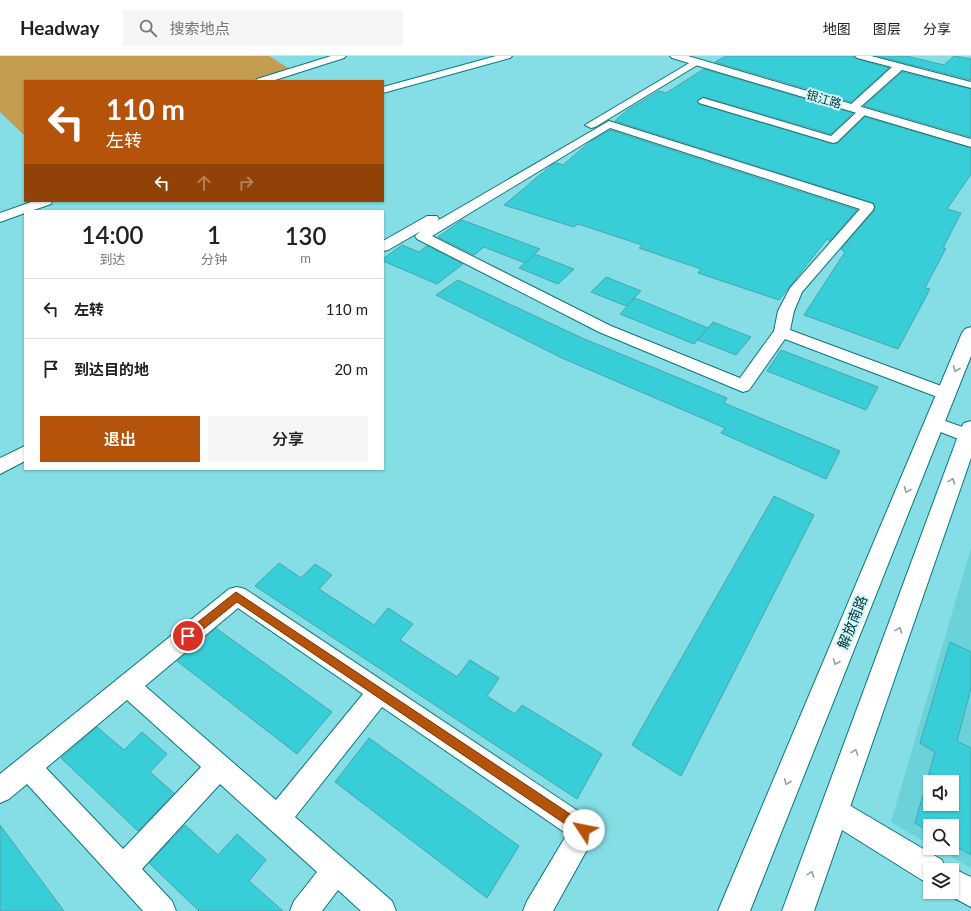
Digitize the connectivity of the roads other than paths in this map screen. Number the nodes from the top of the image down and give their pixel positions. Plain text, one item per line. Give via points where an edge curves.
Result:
1 (341, 56) edge
2 (507, 56) edge
3 (676, 56) edge
4 (860, 56) edge
5 (696, 62) junction
6 (900, 66) junction
7 (264, 80) edge
8 (971, 85) edge
9 (384, 90) edge
10 (703, 101) dead end
11 (859, 110) junction
12 (971, 143) edge
13 (43, 202) edge
14 (0, 218) edge
15 (384, 246) edge
16 (782, 332) junction
17 (971, 333) edge
18 (946, 394) junction
19 (934, 424) junction
20 (970, 434) edge
21 (24, 454) edge
22 (0, 467) edge
23 (126, 686) junction
24 (380, 692) junction
25 (28, 767) junction
26 (219, 767) junction
27 (0, 790) edge
28 (835, 811) junction
29 (277, 819) junction
30 (923, 865) edge
31 (123, 869) junction
32 (336, 870) junction
33 (959, 886) edge
34 (971, 893) edge
35 (162, 911) edge
36 (304, 911) edge
37 (382, 911) edge
38 (537, 911) edge
39 (734, 911) edge
40 (798, 911) edge

1 - 7 street
2 - 9 street
3 - 5 main road, 银江路
4 - 6 street
5 - 11 main road, 银江路
5 - 15 street
6 - 8 street
6 - 11 street
10 - 11 street via 833,140
11 - 12 main road, 银江路
13 - 14 street
16 - 16 street via 786,311 795,291 868,207 609,124 422,236 605,329 743,386
16 - 18 street
17 -> 18 main road, 解放南路
18 - 19 main road, 解放南路
19 - 20 street
19 -> 39 main road, 解放南路
28 -> 20 main road
21 - 22 street
23 - 24 street via 236,596
23 - 25 street
23 - 26 street
24 - 29 street
24 - 38 street via 584,830
25 - 27 street
25 - 31 street
26 - 29 street
26 - 31 street
28 - 30 street
40 -> 28 main road
29 - 32 street
31 - 35 street
32 - 36 street
32 - 37 street
33 - 34 street

